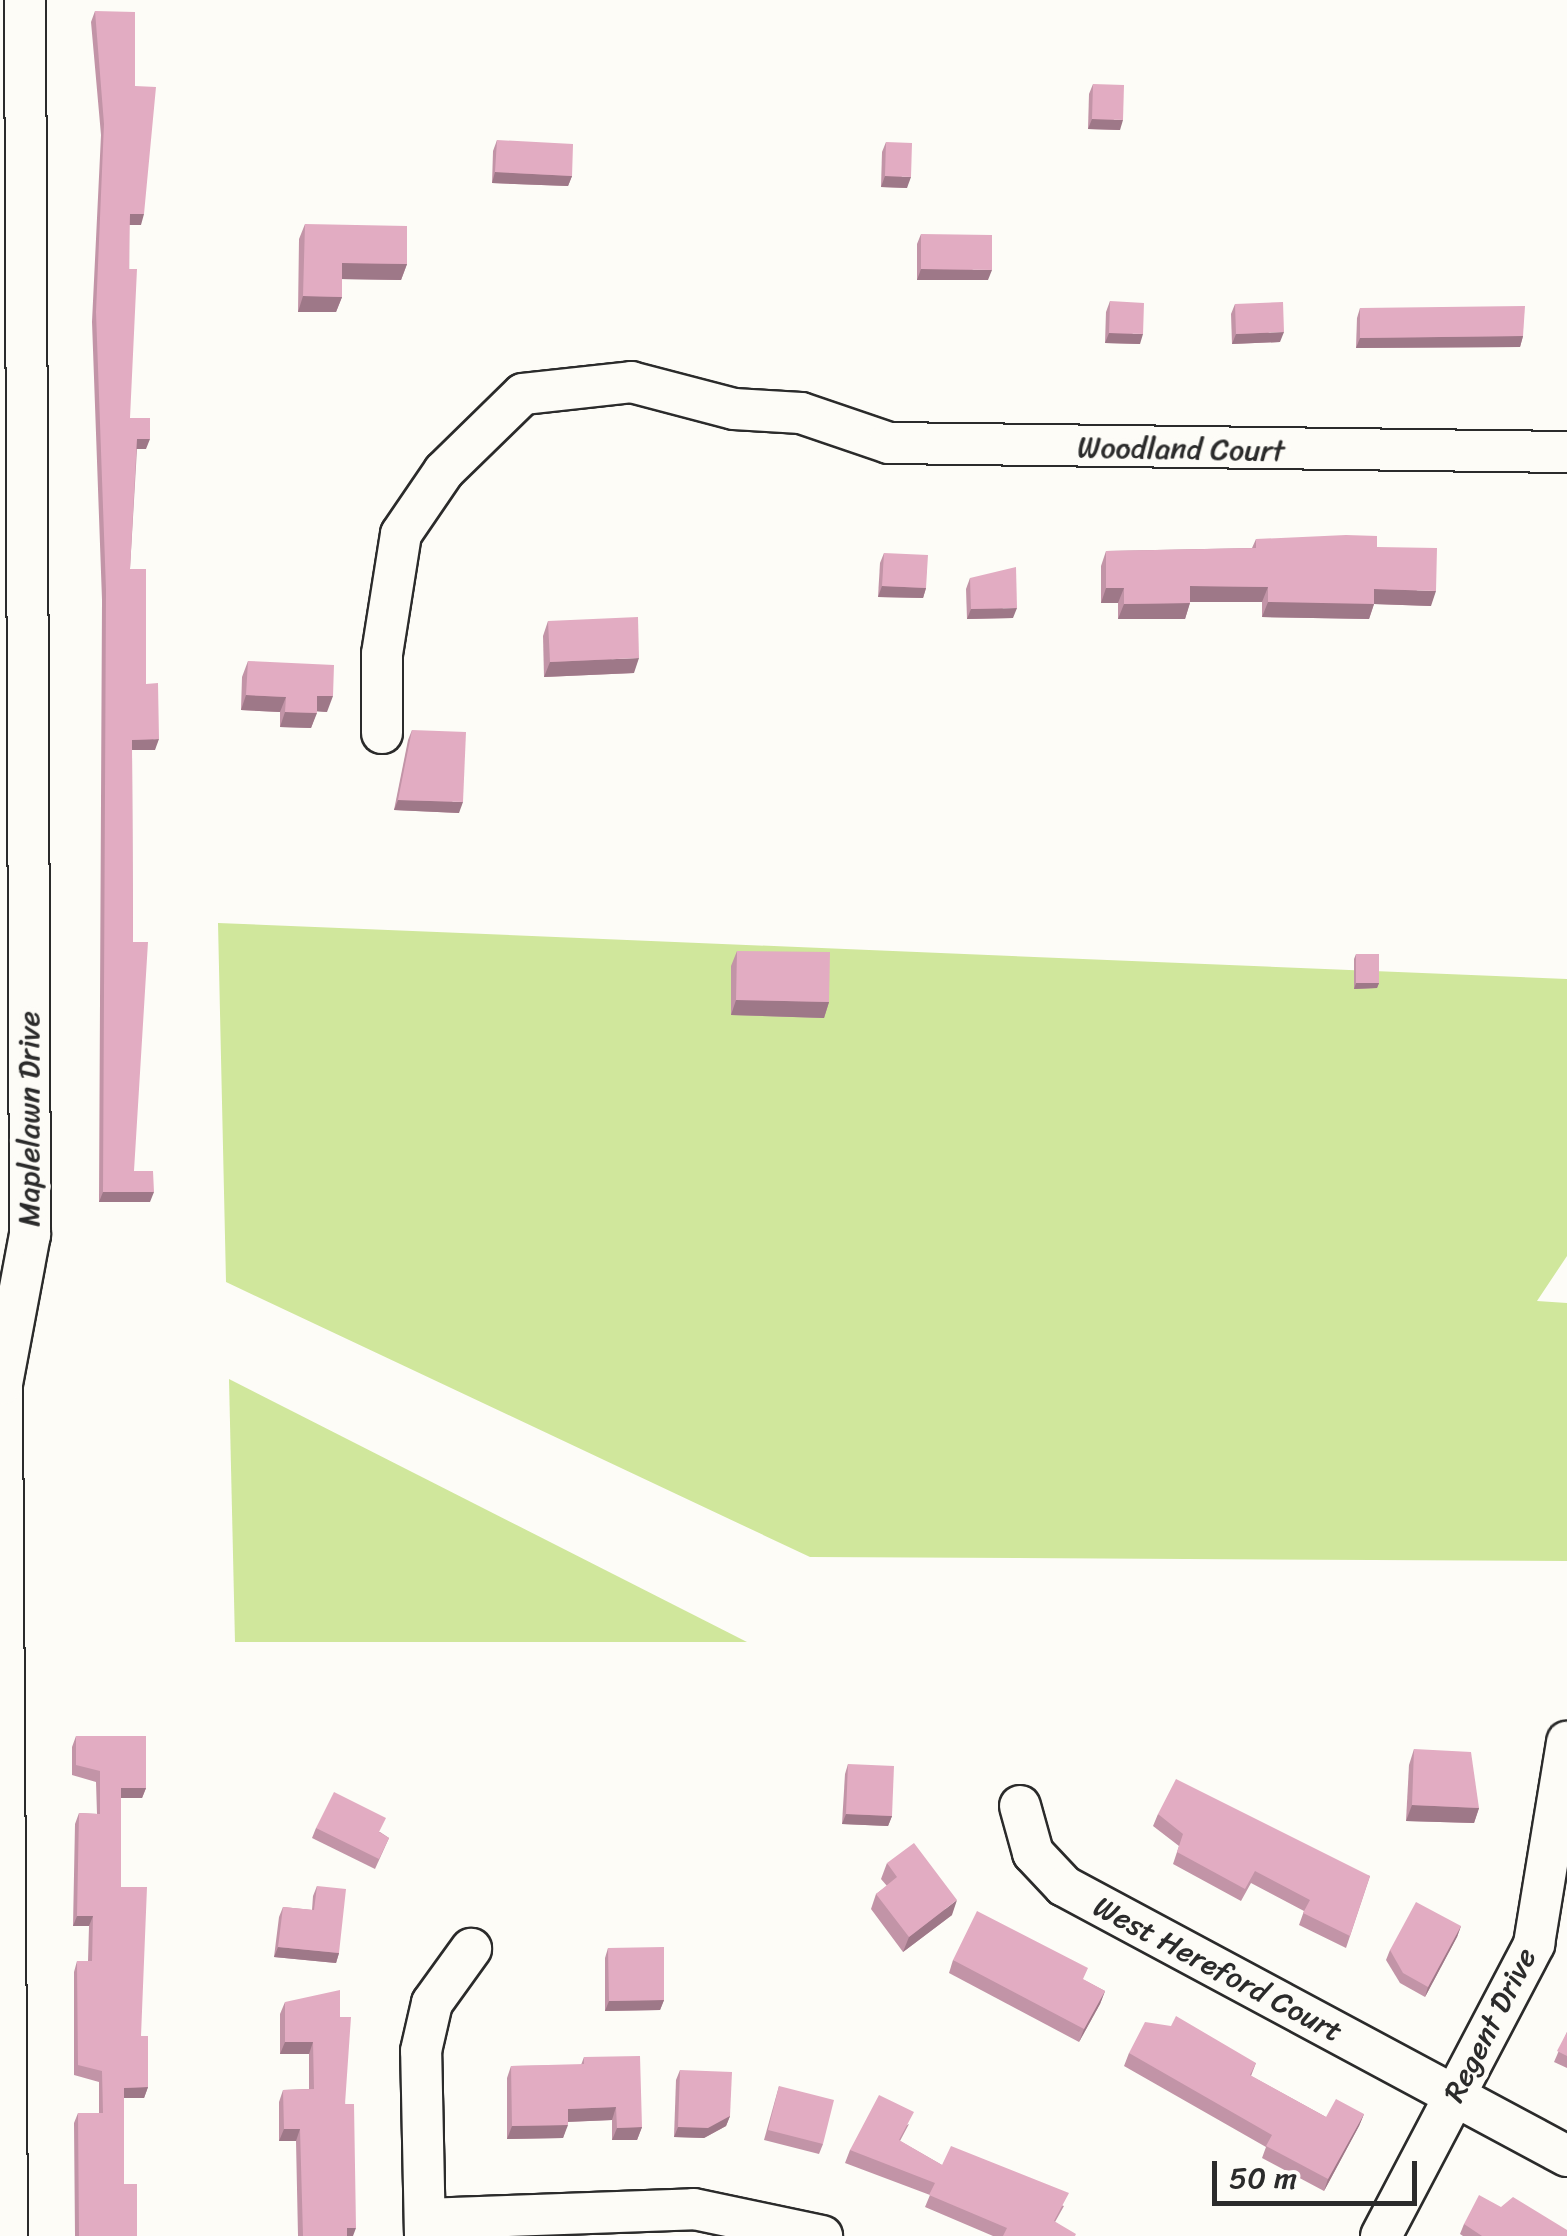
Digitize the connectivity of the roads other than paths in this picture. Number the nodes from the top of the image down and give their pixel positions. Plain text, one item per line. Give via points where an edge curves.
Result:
1 (26, 0) edge
2 (13, 176) edge
3 (1567, 452) edge
4 (382, 733) dead end
5 (1567, 1742) edge
6 (1020, 1806) dead end
7 (471, 1949) dead end
8 (1454, 2096) junction
9 (1567, 2156) edge
10 (425, 2228) edge
11 (6, 2236) edge
12 (822, 2236) edge
13 (1381, 2236) edge

1 - 2 street, Maplelawn Drive
2 - 11 street, Maplelawn Drive via 30,1235 2,1384
3 - 4 street, Woodland Court via 890,443 801,413 734,409 630,382 524,394 504,408 400,534 382,654
5 - 8 street, Regent Drive via 1534,1944
6 - 8 street, West Hereford Court via 1033,1853 1064,1886
7 - 10 street via 432,2003 421,2051
8 - 9 street, West Hereford Court
8 - 13 street, Regent Drive
10 - 12 street via 694,2209

